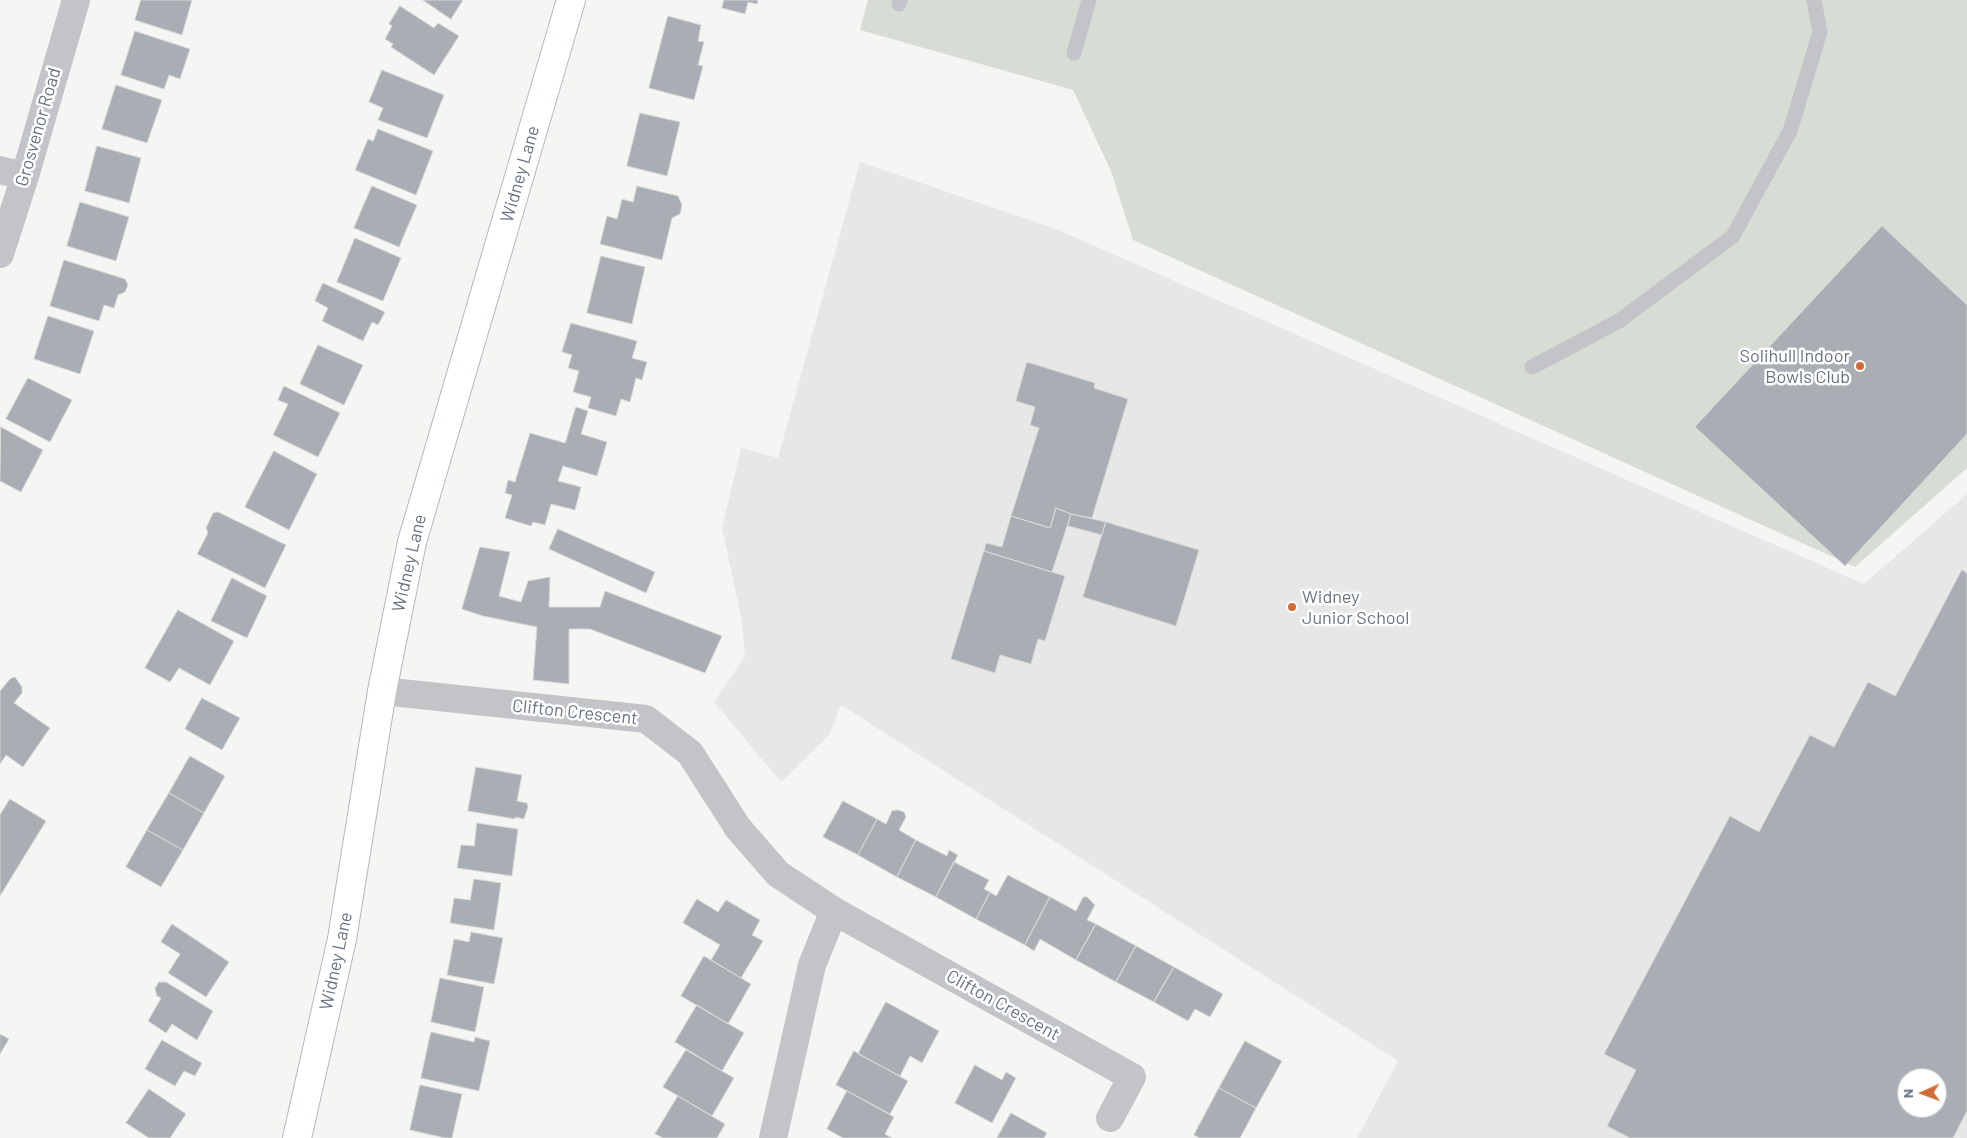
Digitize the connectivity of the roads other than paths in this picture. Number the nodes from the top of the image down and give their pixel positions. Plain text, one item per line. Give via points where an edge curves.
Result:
1 (76, 0) edge
2 (570, 0) edge
3 (1089, 0) edge
4 (1814, 0) edge
5 (1074, 53) dead end
6 (13, 173) edge
7 (0, 254) edge
8 (1532, 367) dead end
9 (382, 691) junction
10 (834, 911) junction
11 (1110, 1118) dead end
12 (297, 1138) edge
13 (773, 1138) edge

1 - 6 street, Grosvenor Road
2 - 9 street, Widney Lane via 412,542
3 - 5 lane
4 - 8 lane via 1820,32 1790,131 1733,236 1619,321
6 - 7 street, Grosvenor Road
9 - 10 street, Clifton Crescent via 646,719 690,752 738,828 778,874
9 - 12 street, Widney Lane via 342,939
10 - 11 street, Clifton Crescent via 1132,1077
10 - 13 street via 812,965

